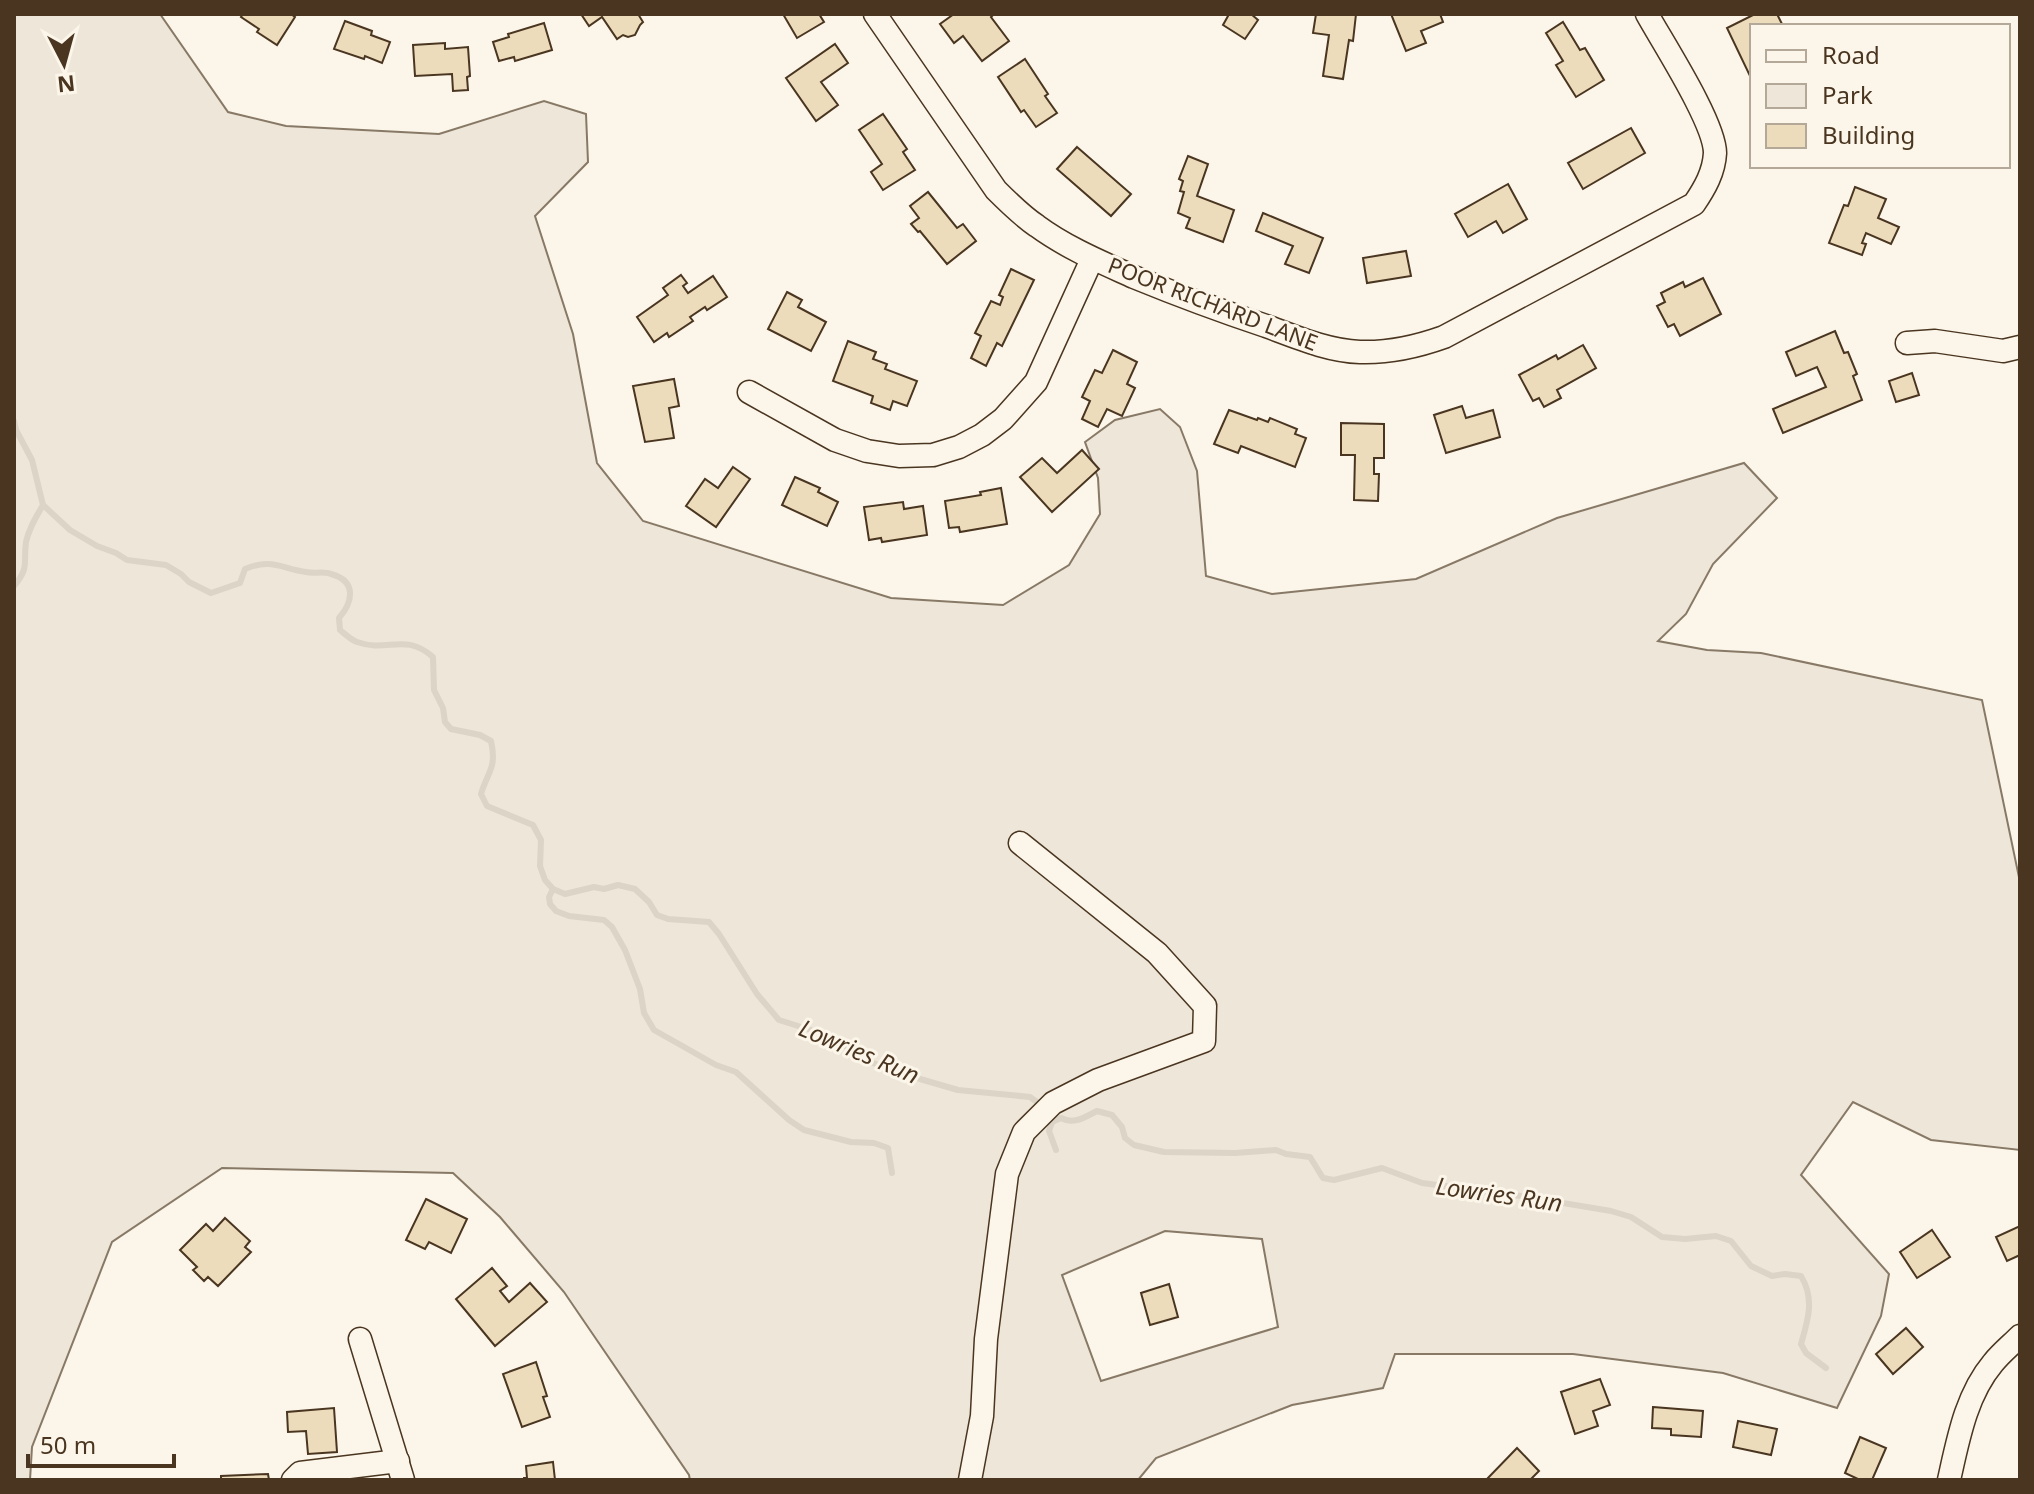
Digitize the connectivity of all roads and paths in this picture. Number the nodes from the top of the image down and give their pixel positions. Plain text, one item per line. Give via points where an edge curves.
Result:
1 (875, 14) edge
2 (1647, 14) edge
3 (1092, 259) junction
4 (1907, 343) dead end
5 (2020, 347) edge
6 (749, 392) dead end
7 (1020, 843) dead end
8 (2020, 1336) edge
9 (360, 1339) dead end
10 (401, 1470) edge
11 (293, 1480) edge
12 (970, 1480) edge
13 (1949, 1480) edge

1 - 3 street, POOR RICHARD LANE via 996,190 1037,227
2 - 3 street, POOR RICHARD LANE via 1712,137 1715,153 1704,189 1678,214 1444,337 1388,351 1328,347
3 - 6 street via 1036,382 1003,419 959,447 933,455 867,451 835,440
4 - 5 street via 1935,341 2003,351
7 - 12 street via 1157,953 1189,987 1205,1006 1204,1041 1098,1080 1053,1103 1024,1132 1007,1174 982,1416
8 - 13 street via 1978,1384
9 - 10 street
10 - 11 street via 300,1473

